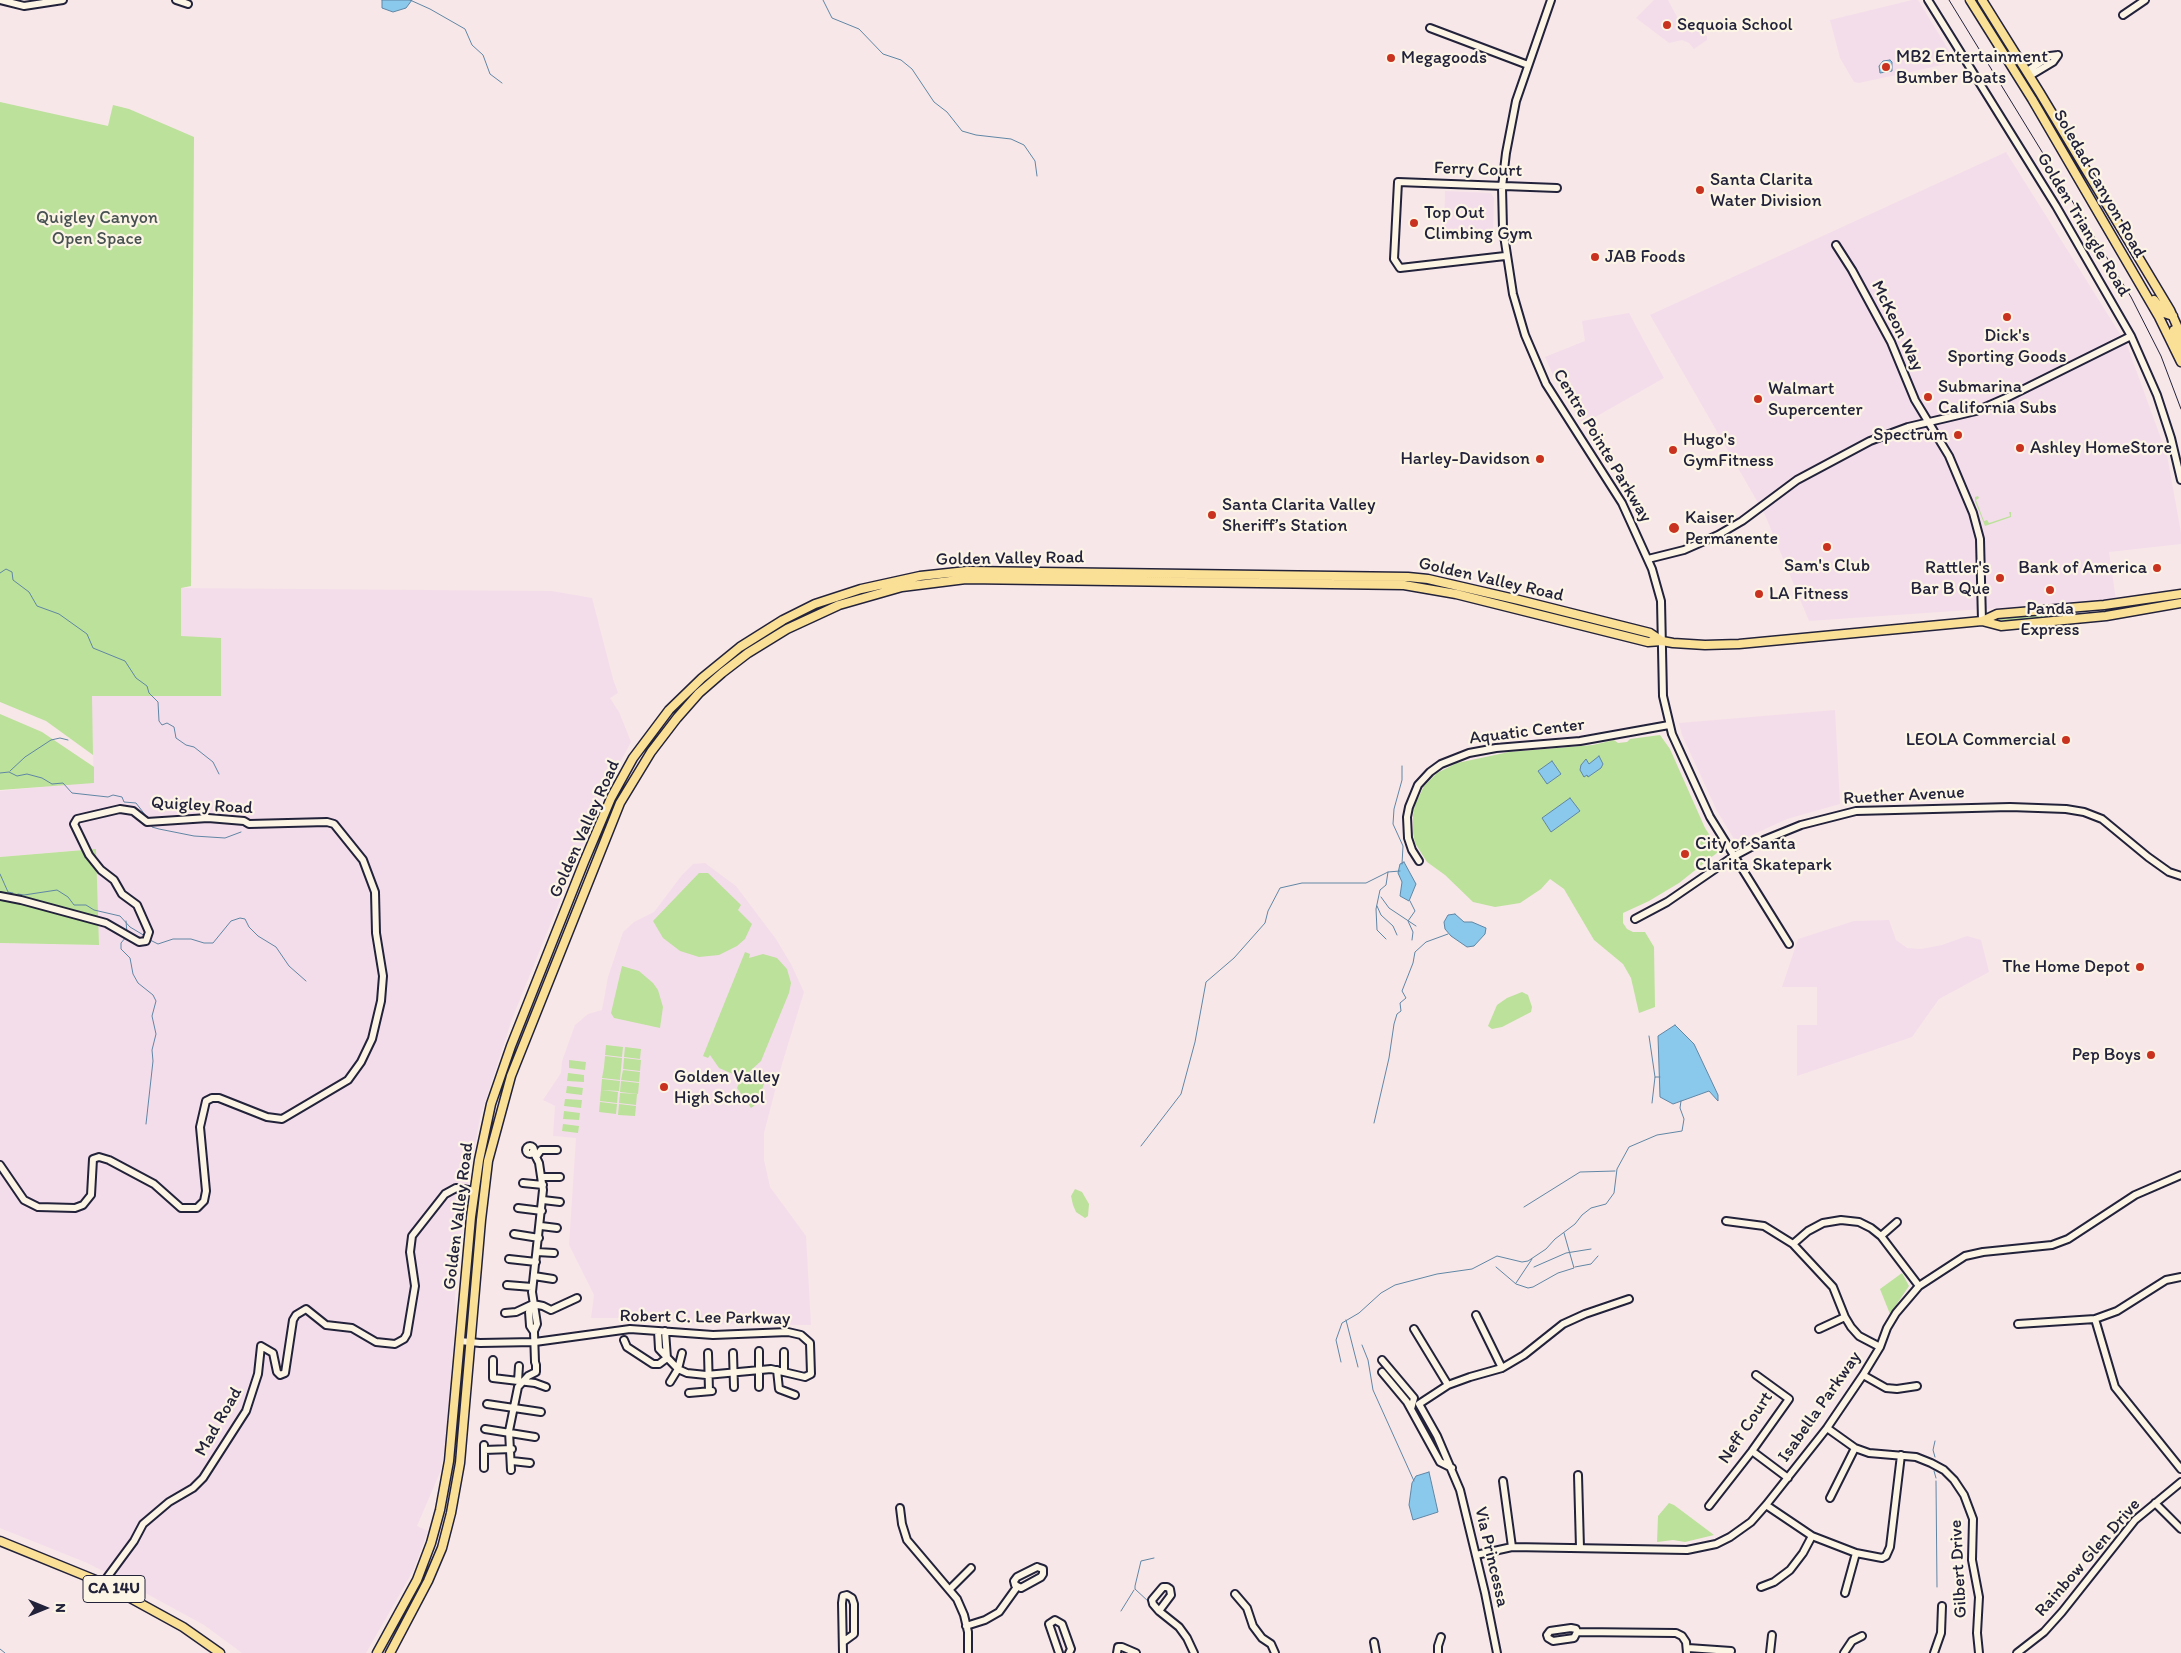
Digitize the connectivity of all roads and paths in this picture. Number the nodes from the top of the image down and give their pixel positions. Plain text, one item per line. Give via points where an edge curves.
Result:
1 (0, 0) edge
2 (63, 0) edge
3 (176, 0) edge
4 (1551, 0) edge
5 (1928, 0) edge
6 (1970, 0) edge
7 (1982, 0) edge
8 (2145, 0) edge
9 (188, 4) dead end
10 (2123, 15) dead end
11 (1430, 28) dead end
12 (1992, 36) junction
13 (1528, 65) junction
14 (2028, 73) junction
15 (2065, 156) junction
16 (1502, 187) junction
17 (1557, 188) dead end
18 (1836, 245) dead end
19 (1505, 256) junction
20 (2144, 290) junction
21 (2170, 314) junction
22 (2181, 335) edge
23 (2132, 336) junction
24 (2181, 348) edge
25 (2181, 362) edge
26 (1927, 422) junction
27 (2181, 480) edge
28 (1648, 559) junction
29 (2181, 594) edge
30 (2178, 603) edge
31 (1982, 621) junction
32 (1662, 641) junction
33 (1669, 725) junction
34 (1734, 856) junction
35 (1419, 861) dead end
36 (2181, 876) edge
37 (0, 896) edge
38 (1635, 920) dead end
39 (1789, 944) dead end
40 (557, 1150) dead end
41 (0, 1165) edge
42 (2181, 1175) edge
43 (542, 1177) junction
44 (560, 1177) dead end
45 (523, 1183) dead end
46 (543, 1185) junction
47 (475, 1191) junction
48 (543, 1200) junction
49 (560, 1202) dead end
50 (518, 1208) dead end
51 (542, 1211) junction
52 (1726, 1221) dead end
53 (1897, 1222) dead end
54 (540, 1226) junction
55 (557, 1228) dead end
56 (514, 1234) dead end
57 (1881, 1236) junction
58 (539, 1238) junction
59 (1793, 1244) junction
60 (537, 1252) junction
61 (554, 1254) dead end
62 (509, 1259) dead end
63 (536, 1262) junction
64 (534, 1276) junction
65 (2181, 1278) edge
66 (553, 1279) dead end
67 (507, 1284) dead end
68 (1919, 1286) junction
69 (532, 1287) junction
70 (577, 1298) dead end
71 (1629, 1299) dead end
72 (533, 1304) junction
73 (505, 1313) dead end
74 (1476, 1315) dead end
75 (1845, 1317) junction
76 (2095, 1319) junction
77 (2018, 1324) dead end
78 (1414, 1329) dead end
79 (1819, 1329) dead end
80 (662, 1331) junction
81 (460, 1340) junction
82 (624, 1340) dead end
83 (471, 1342) junction
84 (536, 1342) junction
85 (1880, 1347) junction
86 (759, 1352) dead end
87 (784, 1352) dead end
88 (682, 1353) dead end
89 (708, 1353) dead end
90 (732, 1353) dead end
91 (667, 1358) junction
92 (494, 1360) dead end
93 (1382, 1360) dead end
94 (519, 1366) dead end
95 (1502, 1368) junction
96 (678, 1369) junction
97 (759, 1369) junction
98 (780, 1371) junction
99 (733, 1372) junction
100 (1382, 1372) dead end
101 (709, 1375) junction
102 (1756, 1375) dead end
103 (1864, 1375) junction
104 (520, 1381) junction
105 (670, 1382) dead end
106 (1448, 1385) junction
107 (1917, 1386) dead end
108 (546, 1387) dead end
109 (734, 1387) dead end
110 (759, 1388) dead end
111 (689, 1393) dead end
112 (795, 1395) dead end
113 (487, 1404) dead end
114 (513, 1407) junction
115 (1411, 1409) junction
116 (541, 1412) dead end
117 (485, 1428) dead end
118 (1827, 1428) junction
119 (510, 1433) junction
120 (536, 1436) dead end
121 (1855, 1448) junction
122 (512, 1449) junction
123 (1752, 1451) junction
124 (1901, 1455) junction
125 (512, 1461) junction
126 (530, 1463) dead end
127 (484, 1468) dead end
128 (1452, 1468) junction
129 (2181, 1469) edge
130 (511, 1470) dead end
131 (1578, 1475) dead end
132 (1788, 1478) junction
133 (1503, 1481) dead end
134 (2181, 1482) edge
135 (1830, 1498) dead end
136 (2155, 1503) junction
137 (1766, 1505) junction
138 (1709, 1506) dead end
139 (900, 1508) dead end
140 (2181, 1529) edge
141 (1812, 1536) junction
142 (0, 1541) edge
143 (1512, 1547) junction
144 (1580, 1548) junction
145 (1856, 1553) junction
146 (1476, 1555) junction
147 (971, 1568) dead end
148 (103, 1583) junction
149 (1017, 1587) dead end
150 (1761, 1587) dead end
151 (950, 1589) junction
152 (1845, 1592) dead end
153 (1235, 1594) dead end
154 (1942, 1606) dead end
155 (1159, 1611) dead end
156 (966, 1626) junction
157 (1577, 1632) dead end
158 (1772, 1635) dead end
159 (1862, 1636) dead end
160 (1442, 1637) dead end
161 (843, 1642) junction
162 (1374, 1642) dead end
163 (1687, 1651) edge
164 (1730, 1651) dead end
165 (220, 1653) edge
166 (377, 1653) edge
167 (390, 1653) edge
168 (843, 1653) edge
169 (968, 1653) edge
170 (1059, 1653) edge
171 (1069, 1653) edge
172 (1117, 1653) edge
173 (1136, 1653) edge
174 (1194, 1653) edge
175 (1275, 1653) edge
176 (1376, 1653) edge
177 (1438, 1653) edge
178 (1497, 1653) edge
179 (1770, 1653) edge
180 (1844, 1653) edge
181 (1934, 1653) edge
182 (1979, 1653) edge
183 (2018, 1653) edge

1 - 2 street via 30,5
3 - 9 street
4 - 13 street, Centre Pointe Parkway
5 - 23 street, Golden Triangle Road via 2056,206
6 - 12 main road, Soledad Canyon Road
7 - 14 main road, Soledad Canyon Road
8 - 10 street
11 - 13 street
12 - 14 main road via 2001,43 2019,70
12 - 15 main road, Soledad Canyon Road
13 - 16 street, Centre Pointe Parkway via 1512,118
14 - 15 main road via 2028,84 2056,133
14 - 21 main road, Soledad Canyon Road
15 - 20 main road, Soledad Canyon Road
16 - 17 street, Ferry Court
16 - 19 street, Centre Pointe Parkway
16 - 19 street, Ferry Court via 1398,182 1394,259 1400,268
18 - 26 street, McKeon Way via 1891,342
19 - 28 street, Centre Pointe Parkway via 1518,312 1538,366 1556,401 1618,496
20 - 21 main road
20 - 25 main road, Soledad Canyon Road
21 - 22 main road, Soledad Canyon Road
21 - 24 main road
23 - 26 street via 1976,411
23 - 27 street, Golden Triangle Road via 2159,401
26 - 28 street via 1878,437 1809,473 1710,540
26 - 31 street, McKeon Way via 1949,456 1979,534
28 - 32 street, Centre Pointe Parkway via 1661,602
29 - 31 main road, Golden Valley Road via 2104,605 1997,614
30 - 31 main road, Golden Valley Road via 2106,616 2001,626
31 - 32 main road, Golden Valley Road via 1739,644
32 - 33 street, Centre Pointe Parkway via 1663,696
32 - 47 main road, Golden Valley Road via 1650,633 1489,592 1428,579 1386,576 967,571 883,583 815,604 740,648 702,678 669,710 633,758 611,798 511,1046 491,1104
32 - 83 main road, Golden Valley Road via 1648,642 1456,594 1404,585 1366,584 950,580 862,597 786,629 748,653 699,693 651,752 620,803 521,1048 502,1107 488,1162
33 - 34 street, Centre Pointe Parkway via 1710,817
33 - 35 street, Aquatic Center via 1580,740 1496,748 1469,753 1441,764 1418,785 1409,807 1408,838
34 - 36 street, Ruether Avenue via 1801,825 1856,811 2010,807 2066,809 2102,819 2148,857 2169,872
34 - 38 street, Ruether Avenue
34 - 39 street, Centre Pointe Parkway
37 - 41 street, Quigley Road via 106,923 139,942 146,941 149,932 137,905 122,894 114,880 89,855 74,824 77,819 120,809 133,811 147,822 208,818 249,824 326,822 334,824 363,860 375,892 376,933 383,976 372,1039 362,1062 348,1080 282,1119 267,1117 219,1098 206,1102 200,1127 206,1190 204,1201 197,1208 181,1208 154,1184 99,1157 93,1159 91,1195 83,1205 75,1208 38,1207 24,1200
40 - 43 street via 541,1150 534,1154
42 - 68 street, Isabella Parkway via 2135,1195 2068,1239 2052,1245 1965,1256
43 - 44 street
43 - 46 street
45 - 46 street
46 - 48 street
47 - 81 main road, Golden Valley Road
47 - 148 street, Mad Road via 456,1188 445,1194 412,1236 410,1252 415,1286 404,1340 395,1344 376,1342 352,1328 326,1325 306,1309 296,1314 284,1373 280,1375 277,1372 273,1353 261,1346 258,1374 246,1410 203,1478 142,1524 134,1541
48 - 49 street
48 - 51 street
50 - 51 street
51 - 54 street
52 - 59 street via 1764,1226
53 - 57 street
54 - 55 street
54 - 58 street
56 - 58 street
57 - 59 street via 1859,1222 1841,1220 1823,1222
57 - 68 street
58 - 60 street
59 - 75 street via 1833,1287
60 - 61 street
60 - 63 street
62 - 63 street
63 - 64 street
64 - 66 street
64 - 69 street
65 - 76 street via 2166,1280 2117,1311
67 - 69 street
68 - 85 street, Isabella Parkway via 1896,1313
69 - 72 street
70 - 72 street via 551,1310
71 - 95 street via 1564,1324
72 - 73 street
72 - 84 street via 529,1312 530,1326
74 - 95 street
75 - 79 street
75 - 85 street via 1859,1336
76 - 77 street
76 - 129 street via 2115,1387
78 - 106 street
80 - 84 street, Robert C. Lee Parkway via 630,1329
80 - 91 street
80 - 98 street, Robert C. Lee Parkway via 713,1335 788,1332 801,1335 810,1343 811,1374 805,1377
81 - 83 street, Robert C. Lee Parkway
81 - 166 main road, Golden Valley Road via 449,1461 440,1510 416,1580
82 - 91 street via 627,1347 653,1364
83 - 84 street, Robert C. Lee Parkway
83 - 167 main road, Golden Valley Road via 460,1462 442,1548
84 - 104 street via 535,1362 531,1364 528,1376
85 - 103 street, Isabella Parkway
86 - 97 street
87 - 98 street
88 - 96 street
89 - 101 street
90 - 99 street
91 - 96 street
92 - 104 street via 493,1378
93 - 115 street via 1414,1398
94 - 104 street
95 - 106 street
96 - 101 street
96 - 105 street
97 - 98 street
97 - 99 street
97 - 110 street
98 - 112 street via 779,1388
99 - 101 street
99 - 109 street
100 - 115 street
101 - 111 street via 711,1391
102 - 123 street, Neff Court via 1789,1399
103 - 107 street via 1886,1388
103 - 118 street, Isabella Parkway
104 - 108 street
104 - 114 street
106 - 128 street, Via Princessa via 1418,1404
113 - 114 street
114 - 116 street
114 - 119 street
115 - 128 street via 1438,1459
117 - 119 street
118 - 121 street, Gilbert Drive
118 - 132 street, Isabella Parkway
119 - 120 street
119 - 122 street
121 - 124 street, Gilbert Drive via 1869,1453
121 - 135 street
122 - 125 street
122 - 127 street via 484,1448
123 - 132 street
123 - 138 street, Neff Court
124 - 145 street via 1888,1553 1882,1558
124 - 182 street, Gilbert Drive via 1944,1470 1954,1480 1970,1509 1974,1531 1972,1568 1979,1598
125 - 126 street
125 - 130 street
128 - 146 street, Via Princessa
131 - 144 street
132 - 137 street, Isabella Parkway
133 - 143 street
134 - 136 street, Rainbow Glen Drive
136 - 140 street
136 - 183 street, Rainbow Glen Drive via 2135,1520 2044,1632
137 - 141 street
137 - 144 street, Isabella Parkway via 1730,1538 1702,1548
139 - 151 street via 907,1540
141 - 145 street
141 - 150 street via 1790,1570
142 - 148 main road, CA 14U
143 - 144 street, Isabella Parkway
143 - 146 street, Isabella Parkway
145 - 152 street
146 - 178 street, Via Princessa
147 - 151 street
148 - 165 main road, CA 14U via 183,1627
149 - 156 street via 999,1612
151 - 156 street
153 - 175 street via 1248,1608 1258,1633 1271,1644
154 - 181 street via 1941,1634
155 - 174 street via 1179,1626
156 - 169 street
157 - 163 street via 1676,1633 1682,1636
158 - 179 street
159 - 180 street via 1852,1641
160 - 177 street
161 - 161 street via 854,1634 854,1604 847,1595 843,1596 842,1603
161 - 168 street
162 - 176 street
163 - 164 street
170 - 171 street via 1049,1624 1055,1620 1062,1624 1071,1649
172 - 173 street via 1118,1647 1122,1646

